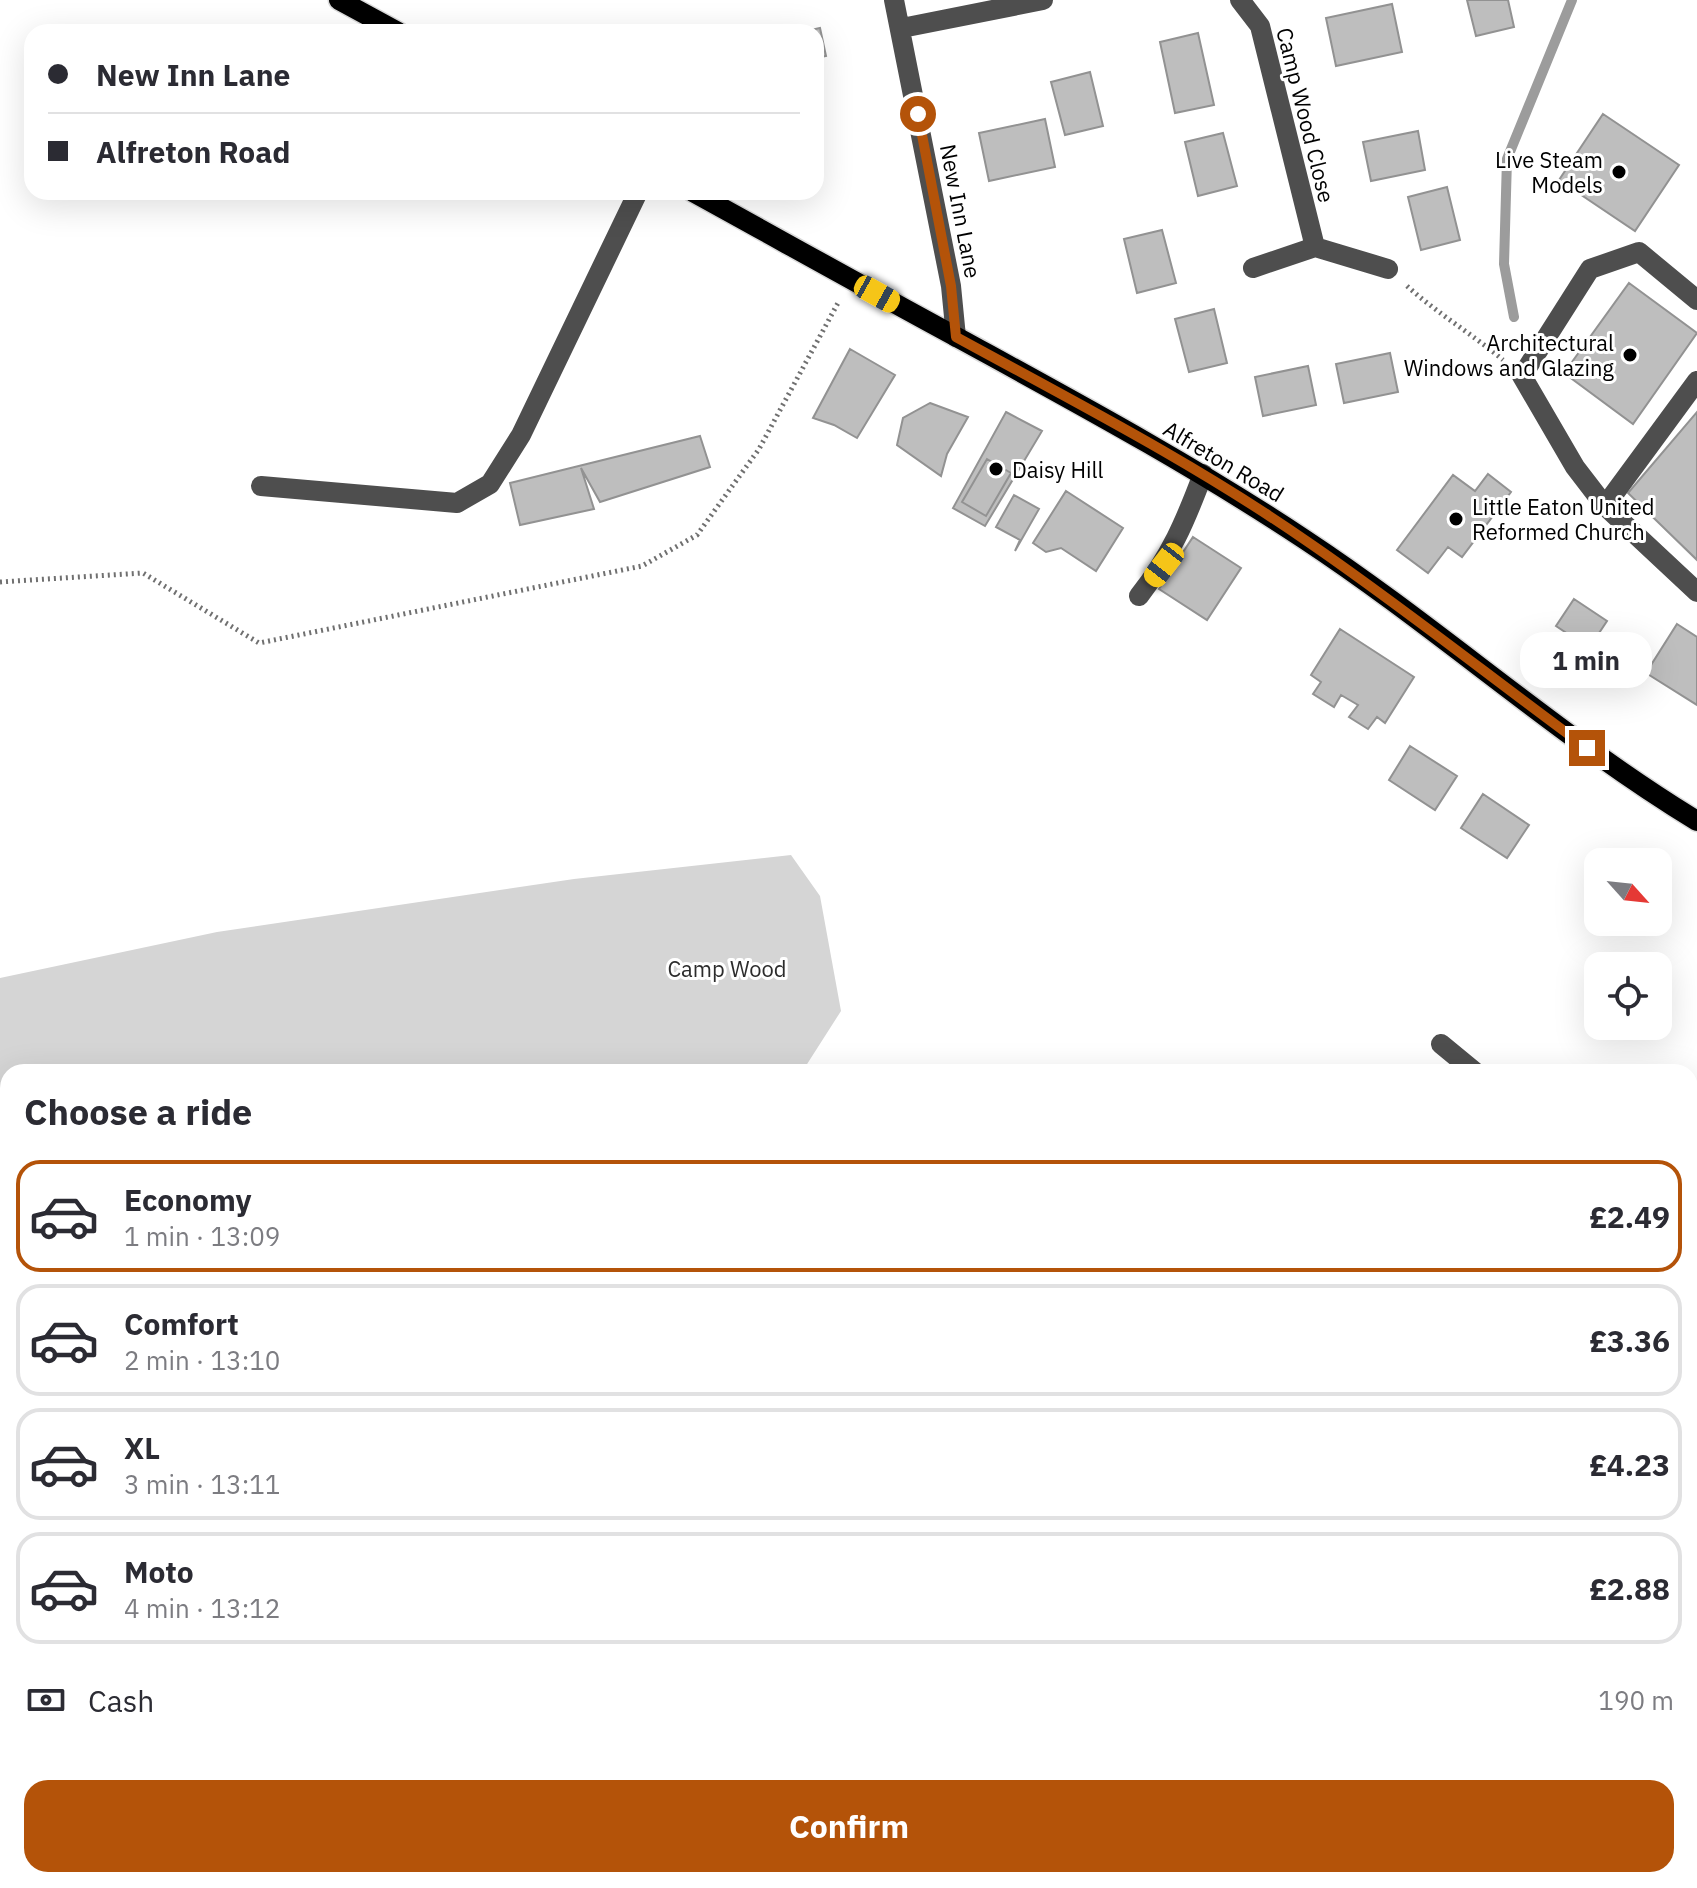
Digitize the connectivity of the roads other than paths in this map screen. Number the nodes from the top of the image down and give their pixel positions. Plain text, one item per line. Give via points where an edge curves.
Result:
1 (339, 0) edge
2 (894, 0) edge
3 (1043, 0) edge
4 (1240, 0) edge
5 (383, 24) edge
6 (902, 28) junction
7 (634, 200) edge
8 (708, 200) edge
9 (1315, 247) junction
10 (1253, 268) dead end
11 (1388, 269) road end
12 (1697, 300) edge
13 (956, 337) junction
14 (1697, 381) edge
15 (1203, 474) junction
16 (261, 486) dead end
17 (1605, 506) junction
18 (1697, 592) edge
19 (1139, 596) dead end
20 (1697, 821) edge
21 (1441, 1044) dead end
22 (1465, 1064) edge

1 - 5 main road
2 - 6 street, New Inn Lane
3 - 6 street
4 - 9 street, Camp Wood Close via 1260,26
6 - 13 street, New Inn Lane
7 - 16 street via 521,435 490,484 457,503
8 - 13 main road, Alfreton Road
9 - 10 street
9 - 11 street
12 - 17 street via 1639,252 1590,269 1522,376 1575,467
13 - 15 main road, Alfreton Road
14 - 17 street
15 - 19 street via 1164,565
15 - 20 main road, Alfreton Road via 1308,541 1610,765
17 - 18 street
21 - 22 street

